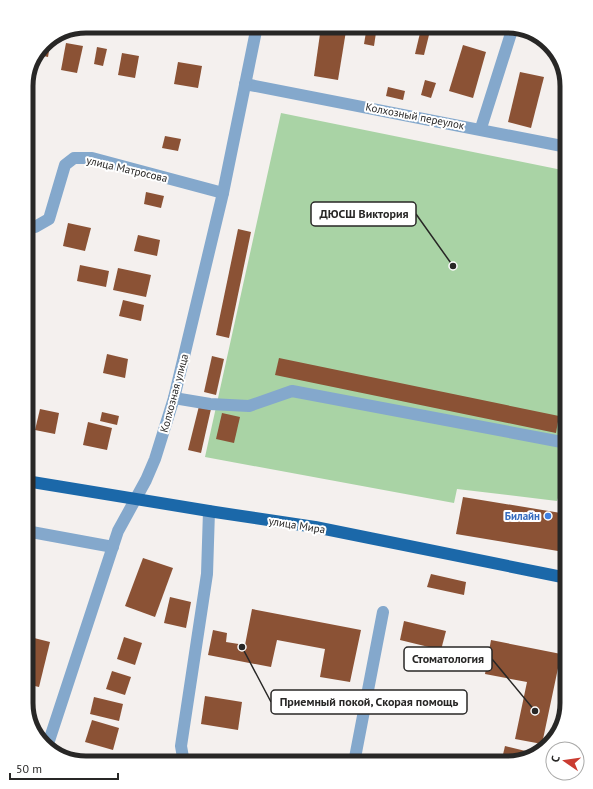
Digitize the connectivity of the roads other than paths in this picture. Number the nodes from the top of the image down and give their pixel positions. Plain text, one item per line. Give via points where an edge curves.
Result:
1 (253, 33) edge
2 (511, 33) edge
3 (245, 84) junction
4 (480, 128) junction
5 (560, 145) edge
6 (224, 193) junction
7 (33, 227) edge
8 (174, 398) junction
9 (560, 442) edge
10 (33, 482) edge
11 (136, 498) junction
12 (209, 511) junction
13 (33, 533) edge
14 (113, 547) junction
15 (560, 577) edge
16 (383, 612) dead end
17 (49, 741) edge
18 (183, 756) edge
19 (355, 756) edge

1 - 3 street, Колхозная улица
2 - 4 street
3 - 4 street, Колхозный переулок
3 - 6 street, Колхозная улица
4 - 5 street, Колхозный переулок
6 - 7 street, улица Матросова via 92,158 74,158 65,165 49,219
6 - 8 street, Колхозная улица
8 - 9 street via 210,404 249,406 292,391
8 - 11 street, Колхозная улица via 155,459
10 - 11 main road, улица Мира
11 - 12 main road, улица Мира
11 - 14 street, Колхозная улица via 118,531
12 - 15 main road, улица Мира via 315,527
12 - 18 street via 207,574 182,746
13 - 14 street
14 - 17 street, Колхозная улица
16 - 19 street

